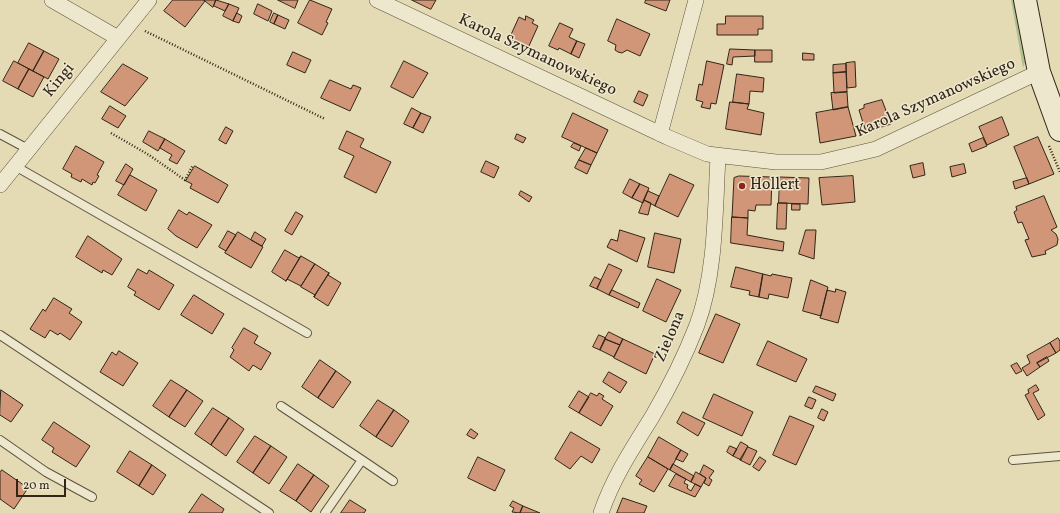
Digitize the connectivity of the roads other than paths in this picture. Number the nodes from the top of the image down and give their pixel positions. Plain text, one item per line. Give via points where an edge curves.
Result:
1 (52, 0) edge
2 (149, 0) edge
3 (377, 0) edge
4 (696, 0) edge
5 (1025, 0) edge
6 (118, 38) junction
7 (1039, 72) junction
8 (1060, 130) edge
9 (0, 134) edge
10 (660, 134) junction
11 (28, 149) junction
12 (718, 157) junction
13 (15, 166) junction
14 (0, 185) edge
15 (307, 334) dead end
16 (0, 335) edge
17 (281, 406) dead end
18 (0, 440) edge
19 (1060, 456) edge
20 (362, 460) junction
21 (1013, 460) dead end
22 (393, 482) dead end
23 (92, 497) dead end
24 (269, 513) edge
25 (325, 513) edge
26 (601, 513) edge

1 - 6 street
2 - 6 street, Kingi
3 - 10 street, Karola Szymanowskiego
4 - 10 street
5 - 7 street
6 - 11 street, Kingi
7 - 8 street
7 - 12 street, Karola Szymanowskiego via 876,149 848,157 821,162 776,162
9 - 11 lane
10 - 12 street, Karola Szymanowskiego
11 - 13 street, Kingi
12 - 26 street, Zielona via 711,255 704,304 698,324 666,392 614,479
13 - 14 street, Kingi
13 - 15 lane
16 - 24 lane
17 - 20 lane
18 - 23 lane via 46,472
19 - 21 lane
20 - 22 lane
20 - 25 lane

